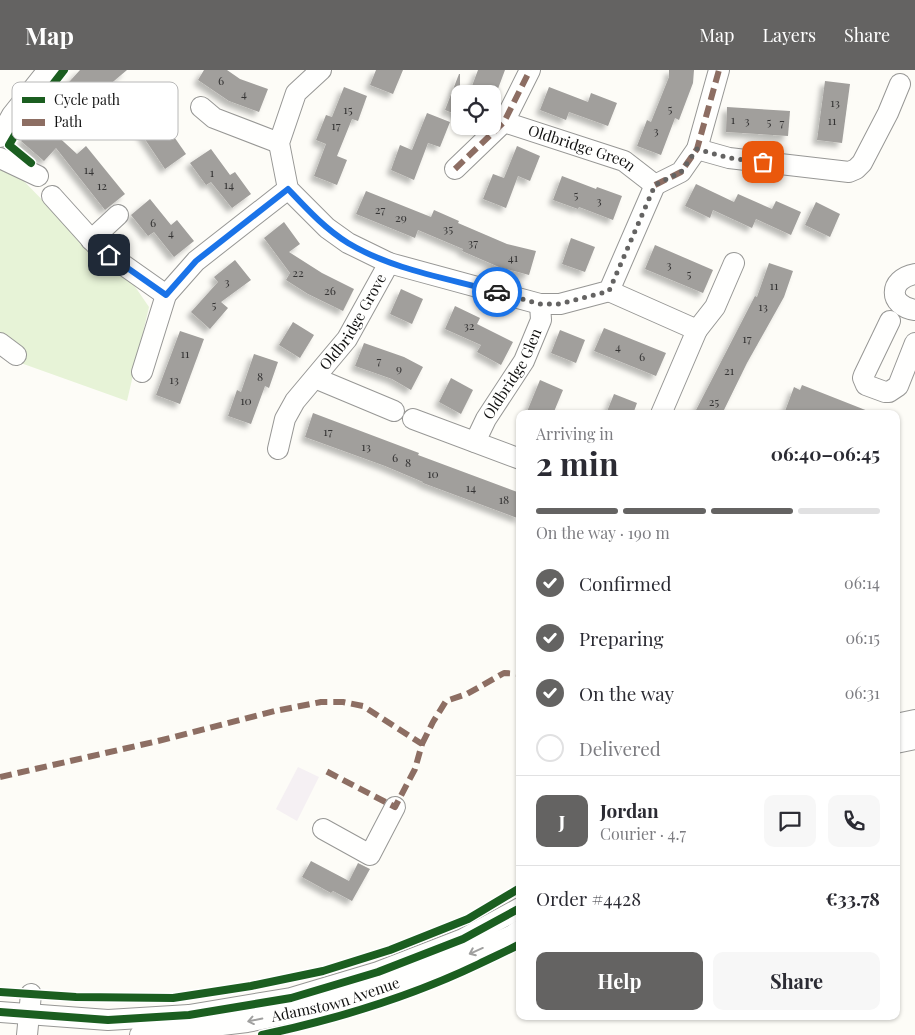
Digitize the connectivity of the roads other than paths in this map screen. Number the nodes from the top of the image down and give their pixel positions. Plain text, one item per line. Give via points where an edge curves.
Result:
1 (321, 70) edge
2 (530, 70) edge
3 (719, 70) edge
4 (900, 84) dead end
5 (200, 107) dead end
6 (12, 115) edge
7 (504, 122) junction
8 (0, 137) edge
9 (279, 143) junction
10 (697, 149) junction
11 (0, 158) edge
12 (455, 169) dead end
13 (38, 176) dead end
14 (655, 185) junction
15 (288, 189) junction
16 (52, 196) dead end
17 (118, 215) dead end
18 (91, 240) junction
19 (389, 263) junction
20 (734, 263) dead end
21 (915, 274) edge
22 (609, 291) junction
23 (166, 295) junction
24 (540, 304) junction
25 (915, 310) edge
26 (890, 321) dead end
27 (697, 330) junction
28 (915, 343) edge
29 (142, 372) dead end
30 (315, 378) junction
31 (663, 410) edge
32 (394, 412) dead end
33 (413, 419) dead end
34 (474, 442) junction
35 (278, 449) dead end
36 (516, 458) edge
37 (915, 720) edge
38 (900, 723) edge
39 (915, 739) edge
40 (900, 742) edge
41 (395, 807) dead end
42 (323, 829) dead end
43 (516, 910) edge
44 (516, 933) edge
45 (31, 994) dead end
46 (0, 1012) edge
47 (28, 1014) junction
48 (27, 1035) edge
49 (140, 1035) edge

1 - 9 street via 296,93
2 - 7 street
3 - 10 street
4 - 10 street via 862,163 849,172 729,158
5 - 9 street via 214,118
6 - 8 street
7 - 12 street
7 - 14 street, Oldbridge Green via 624,161
9 - 15 street
10 - 14 street via 681,172
11 - 13 street
14 - 22 street
15 - 19 street via 327,228 348,243
15 - 23 street via 196,261
16 - 18 street
17 - 18 street
18 - 23 street
19 - 24 street
19 - 30 street, Oldbridge Grove via 347,339
20 - 27 street via 715,307
21 - 25 street via 900,280 895,290 898,302
22 - 24 street via 560,304
22 - 27 street
23 - 29 street
24 - 34 street, Oldbridge Glen via 541,320 524,361
26 - 28 street via 864,375 866,385 885,392 895,389
27 - 31 street
30 - 32 street, Oldbridge Grove
30 - 35 street, Oldbridge Grove via 295,401 285,419
33 - 34 street
34 - 36 street
37 - 38 street
39 - 40 street
41 - 42 street via 370,855
43 - 47 street, Adamstown Avenue via 454,942 378,972 291,998 189,1015 108,1020
44 -> 49 street, Adamstown Avenue via 426,974 336,1004 247,1022
45 - 47 street
46 - 47 street, Adamstown Avenue
47 - 48 street

